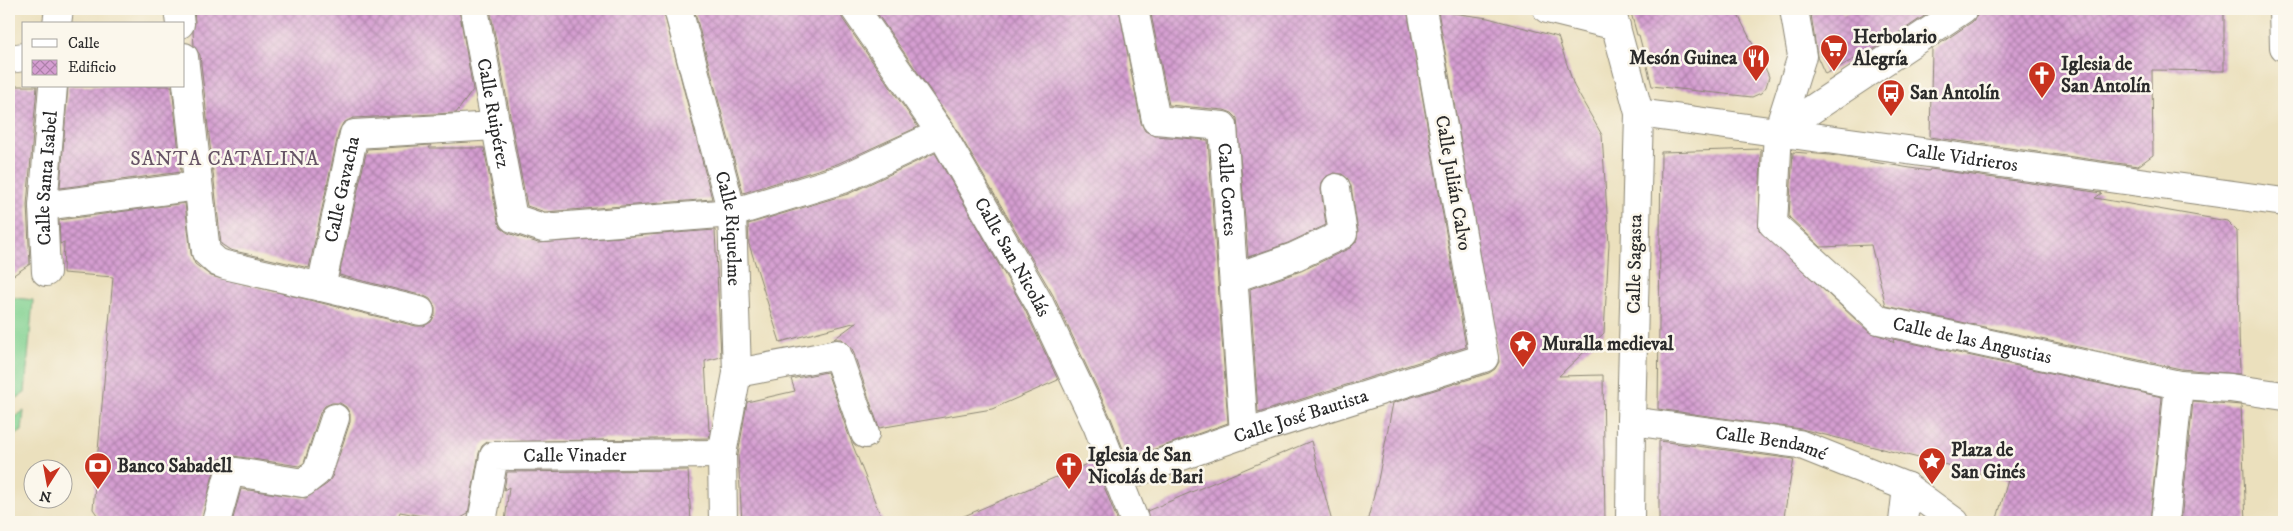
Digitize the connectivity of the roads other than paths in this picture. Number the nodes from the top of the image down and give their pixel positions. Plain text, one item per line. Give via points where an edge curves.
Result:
1 (59, 9) edge
2 (178, 9) edge
3 (474, 9) edge
4 (678, 9) edge
5 (855, 9) edge
6 (1134, 9) edge
7 (1422, 9) edge
8 (1547, 9) edge
9 (1794, 9) edge
10 (1963, 9) edge
11 (2283, 9) edge
12 (1614, 17) edge
13 (58, 22) edge
14 (180, 22) edge
15 (2284, 47) edge
16 (22, 57) edge
17 (9, 59) edge
18 (185, 66) edge
19 (52, 88) edge
20 (1639, 113) junction
21 (496, 126) junction
22 (1778, 132) junction
23 (941, 133) junction
24 (198, 186) junction
25 (1336, 188) dead end
26 (2284, 202) edge
27 (43, 206) junction
28 (732, 213) junction
29 (46, 272) dead end
30 (1234, 278) junction
31 (321, 287) junction
32 (420, 311) dead end
33 (1484, 358) joint
34 (737, 373) junction
35 (2179, 385) junction
36 (2284, 396) edge
37 (335, 418) dead end
38 (1631, 421) junction
39 (865, 434) dead end
40 (1244, 434) junction
41 (722, 454) junction
42 (1119, 478) junction
43 (1907, 487) junction
44 (216, 522) edge
45 (482, 522) edge
46 (723, 522) edge
47 (1135, 522) edge
48 (1630, 522) edge
49 (1903, 522) edge
50 (1955, 522) edge
51 (2165, 522) edge

1 - 13 street
2 - 14 street
3 - 21 street, Calle Ruipérez
4 - 28 street, Calle Riquelme
5 - 23 street, Calle San Nicolás
6 - 30 street, Calle Cortes via 1156,120 1223,126
7 - 33 street, Calle Julián Calvo
8 - 12 street
9 - 22 street via 1802,56
10 - 22 street
11 - 15 street
12 - 20 street, Calle Sagasta
16 - 17 street
18 - 24 street
19 - 27 street, Calle Santa Isabel
20 - 22 street, Calle Vidrieros
20 - 38 street, Calle Sagasta
21 - 28 street, Calle Ruipérez via 513,218 543,228
21 - 31 street, Calle Gavacha via 354,134
22 - 26 street, Calle Vidrieros
22 - 35 street, Calle de las Angustias via 1773,224 1879,320
23 - 28 street via 843,179
23 - 42 street, Calle San Nicolás via 1040,303
24 - 27 street
24 - 31 street via 206,252 217,262
25 - 30 street via 1343,234 1294,257
27 - 29 street, Calle Santa Isabel
28 - 34 street, Calle Riquelme
30 - 40 street, Calle Cortes
31 - 32 street
33 - 40 street, Calle José Bautista
34 - 39 street via 837,354
34 - 41 street, Calle Riquelme
35 - 36 street, Calle de las Angustias
35 - 51 street
37 - 44 street via 317,472 303,483 230,471
38 - 43 street, Calle Bendamé via 1799,444
38 - 48 street, Calle Sagasta
40 - 42 street, Calle José Bautista
41 - 45 street, Calle Vinader via 494,456
41 - 46 street, Calle Riquelme
42 - 47 street, Calle San Nicolás
43 - 49 street
43 - 50 street, Calle Bendamé

